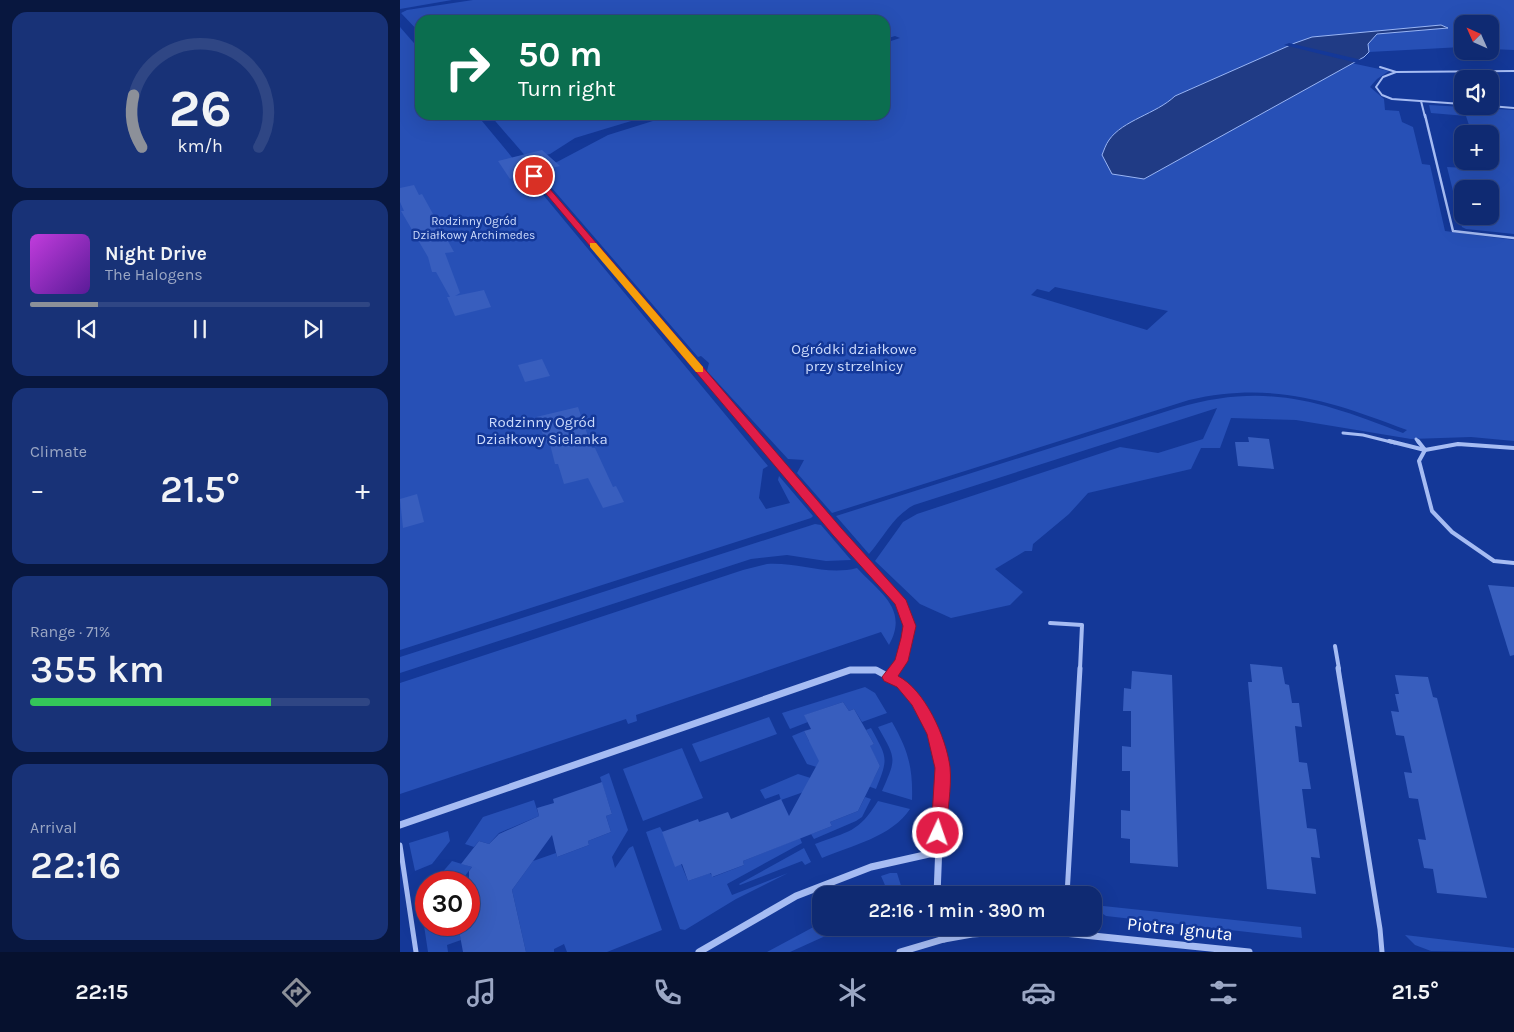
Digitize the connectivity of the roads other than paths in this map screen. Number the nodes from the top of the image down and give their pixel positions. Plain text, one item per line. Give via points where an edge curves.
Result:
1 (1380, 67) dead end
2 (1514, 71) edge
3 (1396, 72) junction
4 (1421, 101) junction
5 (1454, 103) edge
6 (1499, 107) edge
7 (1514, 108) edge
8 (531, 166) dead end
9 (1514, 238) edge
10 (1344, 433) dead end
11 (1416, 439) dead end
12 (1514, 448) edge
13 (1425, 450) junction
14 (1514, 563) edge
15 (1050, 622) dead end
16 (1334, 646) dead end
17 (889, 677) junction
18 (400, 825) edge
19 (400, 844) edge
20 (938, 852) junction
21 (937, 886) edge
22 (1068, 886) edge
23 (1102, 935) edge
24 (943, 936) edge
25 (961, 936) edge
26 (944, 939) junction
27 (416, 952) edge
28 (699, 952) edge
29 (900, 952) edge
30 (1249, 952) edge
31 (1382, 952) edge

1 - 3 lane
2 - 3 lane
3 - 4 lane via 1383,77 1376,87 1382,95
4 - 5 lane
4 - 9 lane via 1453,231
6 - 7 lane
8 - 17 lane via 534,176 576,226 901,603 910,626 902,661
10 - 13 lane
11 - 13 lane
12 - 13 lane via 1458,444
13 - 14 lane via 1419,462 1432,511 1452,532 1494,561
15 - 22 lane via 1082,625
16 - 31 lane
17 - 18 street via 876,670 850,670
17 - 20 street via 902,684 918,702 934,734 942,768
19 - 27 lane
20 - 21 street
20 - 28 street via 871,867 796,896
23 - 30 street, Piotra Ignuta
24 - 26 street
25 - 26 street, Piotra Ignuta
26 - 29 street, Piotra Ignuta

